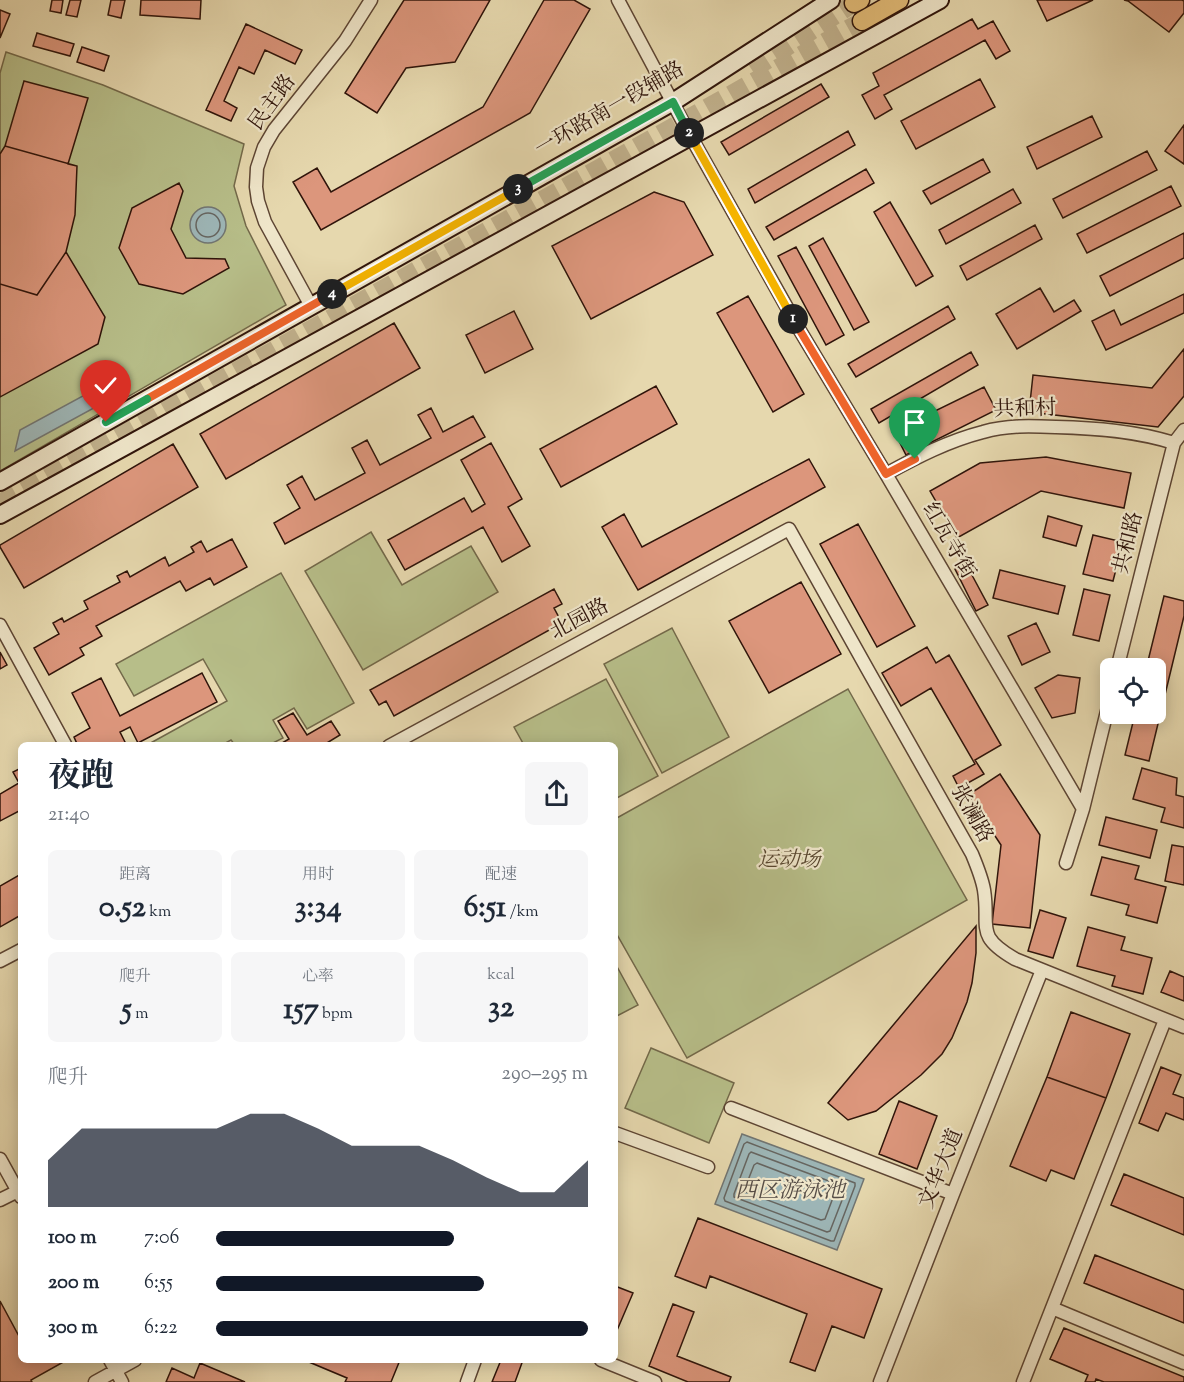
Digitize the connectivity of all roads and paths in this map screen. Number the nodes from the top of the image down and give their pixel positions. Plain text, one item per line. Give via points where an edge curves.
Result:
1 (371, 0) edge
2 (618, 0) edge
3 (831, 0) edge
4 (899, 0) edge
5 (940, 0) edge
6 (862, 21) tunnel mouth
7 (673, 102) junction
8 (691, 137) junction
9 (311, 306) junction
10 (1184, 430) edge
11 (1174, 444) junction
12 (886, 474) junction
13 (0, 482) edge
14 (0, 515) edge
15 (789, 529) joint
16 (0, 625) edge
17 (1120, 658) edge
18 (1104, 724) edge
19 (64, 742) edge
20 (395, 742) edge
21 (1083, 808) junction
22 (1066, 863) dead end
23 (18, 952) edge
24 (0, 961) edge
25 (1042, 970) junction
26 (1165, 1020) junction
27 (1184, 1027) edge
28 (731, 1108) dead end
29 (618, 1134) edge
30 (0, 1159) edge
31 (708, 1167) dead end
32 (18, 1192) edge
33 (18, 1194) edge
34 (953, 1194) junction
35 (0, 1200) edge
36 (1052, 1308) junction
37 (130, 1363) edge
38 (475, 1363) edge
39 (608, 1363) edge
40 (1184, 1363) edge
41 (116, 1371) edge
42 (95, 1382) edge
43 (467, 1382) edge
44 (655, 1382) edge
45 (880, 1382) edge
46 (1023, 1382) edge

1 - 9 street, 民主路 via 345,41 274,130 257,168 258,201 265,222
2 - 7 street, 红瓦寺街
3 - 7 main road, 一环路南一段辅路
4 - 6 main road
5 - 8 main road
7 - 8 street, 红瓦寺街
7 - 9 main road, 一环路南一段辅路
8 - 12 street, 红瓦寺街
8 - 14 main road
9 - 13 main road, 一环路南一段辅路
10 - 11 street, 共和路
11 - 12 street, 共和村 via 1130,432 1018,426 950,442
11 - 17 street, 共和路
12 - 21 street, 红瓦寺街
15 - 20 street, 北园路
15 - 25 street, 张澜路 via 972,854 984,891 990,941 1015,959
16 - 19 street
18 - 21 street
21 - 22 street
23 - 24 street
25 - 26 street, 张澜路
25 - 34 street, 文华大道
26 - 27 street, 张澜路
26 - 36 street
28 - 34 street
29 - 31 street
30 - 32 street
33 - 35 street
34 - 45 street, 文华大道
36 - 40 street
36 - 46 street
37 - 41 street
38 - 43 street
39 - 44 street
41 - 42 street

